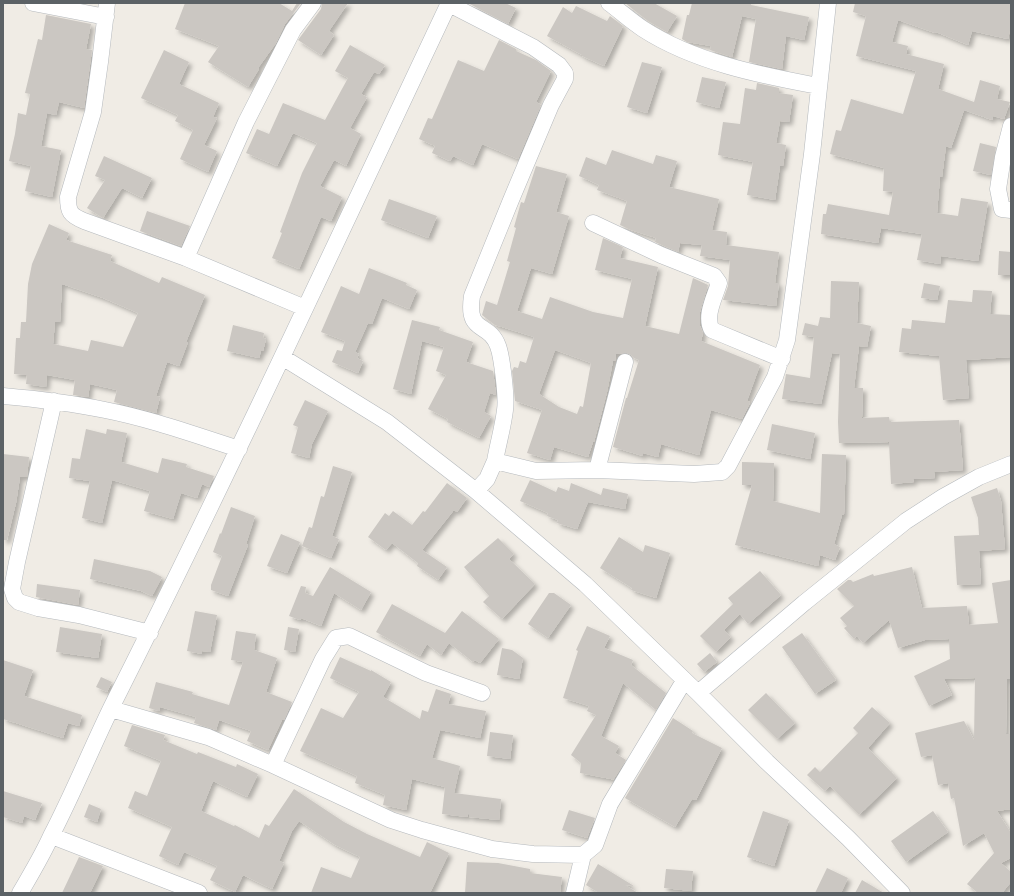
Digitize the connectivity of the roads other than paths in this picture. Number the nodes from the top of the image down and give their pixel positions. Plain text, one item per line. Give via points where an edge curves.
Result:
1 (33, 3) edge
2 (313, 3) edge
3 (609, 3) edge
4 (828, 3) edge
5 (449, 4) edge
6 (107, 10) edge
7 (818, 86) junction
8 (1011, 126) edge
9 (1011, 210) edge
10 (593, 223) dead end
11 (186, 258) junction
12 (305, 308) junction
13 (282, 357) junction
14 (782, 359) junction
15 (625, 362) dead end
16 (3, 396) edge
17 (54, 401) junction
18 (239, 449) junction
19 (495, 461) junction
20 (1011, 464) edge
21 (597, 470) junction
22 (476, 491) junction
23 (150, 633) junction
24 (684, 680) junction
25 (482, 693) dead end
26 (698, 693) junction
27 (111, 709) junction
28 (272, 765) junction
29 (52, 836) junction
30 (582, 854) junction
31 (20, 893) edge
32 (199, 893) edge
33 (574, 893) edge
34 (902, 893) edge

1 - 6 street
2 - 11 street via 293,30 246,122
3 - 7 street via 642,29 704,58 765,76
4 - 7 street
5 - 12 street
5 - 19 street via 533,47 559,65 565,73 565,79 542,126 470,306 474,322 493,335 499,347 506,408
6 - 11 street via 93,112 68,197 68,209 73,216 84,221
7 - 14 street via 812,154 787,340
8 - 9 street via 998,189 1002,209
10 - 14 street via 660,255 714,276 719,283 710,312 709,325 712,330
11 - 12 street
12 - 13 street
13 - 18 street
13 - 22 street via 387,422
14 - 21 street via 743,440 722,472 694,474
15 - 21 street
16 - 17 street
17 - 18 street via 106,410 172,427
17 - 23 street via 17,562 12,589 15,598 19,602 38,608 79,615
18 - 23 street
19 - 21 street via 536,471
19 - 22 street via 487,479
20 - 26 street via 979,477 906,521
22 - 24 street via 585,584
23 - 27 street
24 - 26 street
24 - 30 street via 610,804 595,845
25 - 28 street via 426,673 349,636 336,638 323,659
26 - 34 street
27 - 28 street via 208,737
27 - 29 street
28 - 30 street via 391,820 422,830 492,848 533,854
29 - 31 street
29 - 32 street
30 - 33 street

